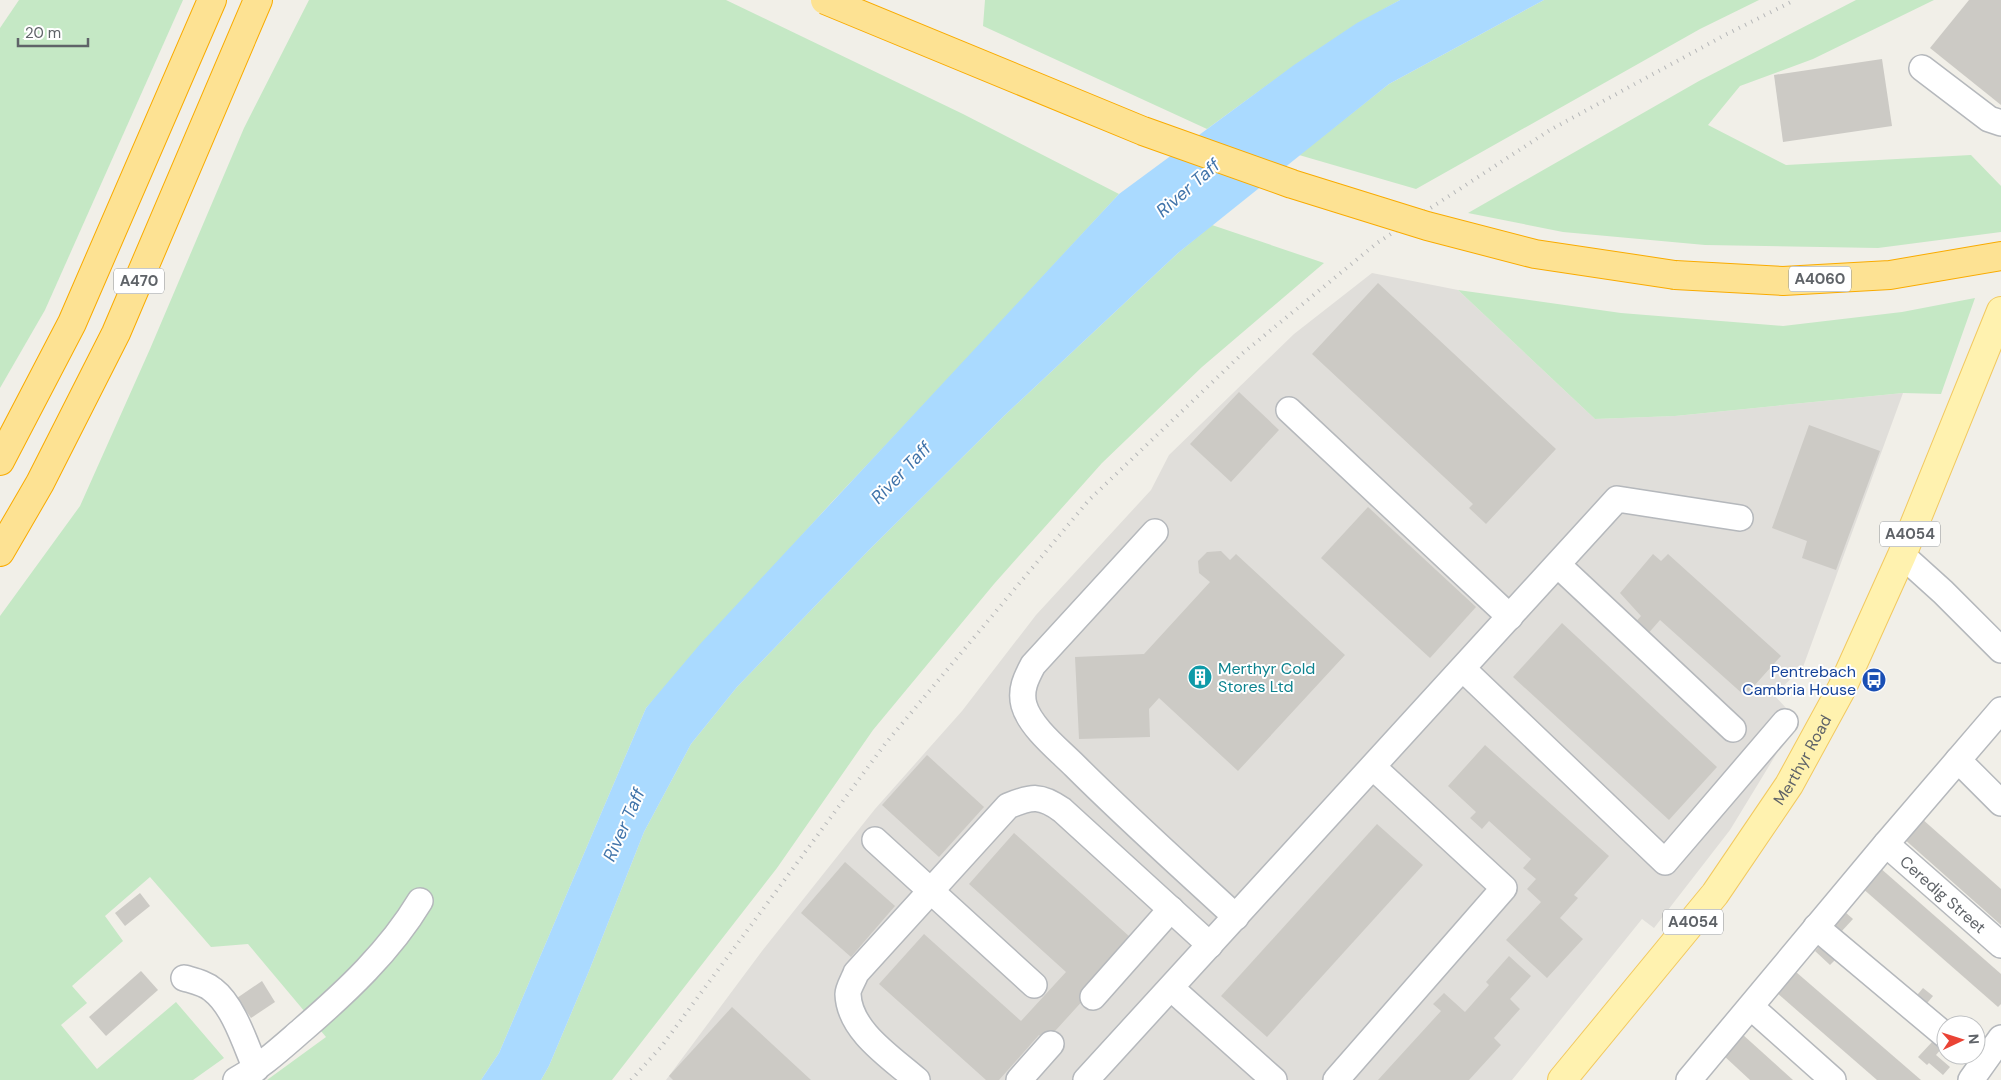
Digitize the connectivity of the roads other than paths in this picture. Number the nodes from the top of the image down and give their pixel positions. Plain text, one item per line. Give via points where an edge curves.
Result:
1 (212, 0) edge
2 (258, 0) edge
3 (825, 0) edge
4 (1922, 68) dead end
5 (2001, 123) edge
6 (2001, 256) edge
7 (2001, 311) edge
8 (1288, 410) dead end
9 (0, 461) edge
10 (1740, 518) dead end
11 (1155, 532) dead end
12 (0, 552) edge
13 (1902, 555) junction
14 (1558, 565) junction
15 (1510, 616) junction
16 (2001, 650) edge
17 (1462, 669) junction
18 (2001, 710) edge
19 (1785, 722) dead end
20 (1734, 729) dead end
21 (1958, 760) junction
22 (1373, 767) junction
23 (2001, 803) edge
24 (875, 840) dead end
25 (1886, 844) junction
26 (931, 891) junction
27 (420, 901) dead end
28 (1171, 909) junction
29 (1236, 917) junction
30 (1816, 928) junction
31 (1210, 945) junction
32 (2001, 945) edge
33 (184, 978) dead end
34 (1034, 985) dead end
35 (1172, 988) junction
36 (1093, 997) dead end
37 (1751, 1007) junction
38 (1936, 1028) edge
39 (2001, 1038) edge
40 (1051, 1044) dead end
41 (1974, 1067) edge
42 (246, 1075) edge
43 (917, 1080) edge
44 (1019, 1080) edge
45 (1086, 1080) edge
46 (1274, 1080) edge
47 (1336, 1080) edge
48 (1562, 1080) edge
49 (1689, 1080) edge
50 (1833, 1080) edge

1 - 9 highway, A470 via 72,323
2 - 12 highway, A470 via 116,333 40,483
3 - 6 highway, A4060, bridge via 1143,130 1292,184 1427,226 1535,254 1675,275 1783,281 1890,275
4 - 5 street via 1989,119
7 - 13 main road, Merthyr Road / A4054
8 - 15 street
10 - 14 street via 1617,499
11 - 29 street via 1033,665 1022,692 1024,705 1029,718 1122,813
13 - 16 street
13 - 48 main road, Merthyr Road / A4054 via 1842,688 1790,785 1715,894
14 - 15 street
14 - 20 street
15 - 17 street
17 - 19 street via 1665,862
17 - 22 street
18 - 21 street
21 - 23 street
21 - 25 street
22 - 29 street
22 - 47 street via 1504,888
24 - 26 street
25 - 30 street
25 - 32 street, Ceredig Street
26 - 28 street via 1008,806 1026,798 1048,800 1062,810
26 - 34 street
26 - 43 street via 856,973 848,992 852,1015 866,1034
27 - 42 street via 405,925 347,991
28 - 31 street
28 - 36 street
29 - 31 street
30 - 37 street
30 - 38 street
31 - 35 street
33 - 42 street via 213,989 231,1012
35 - 45 street
35 - 46 street
37 - 49 street
37 - 50 street
39 - 41 street
40 - 44 street

